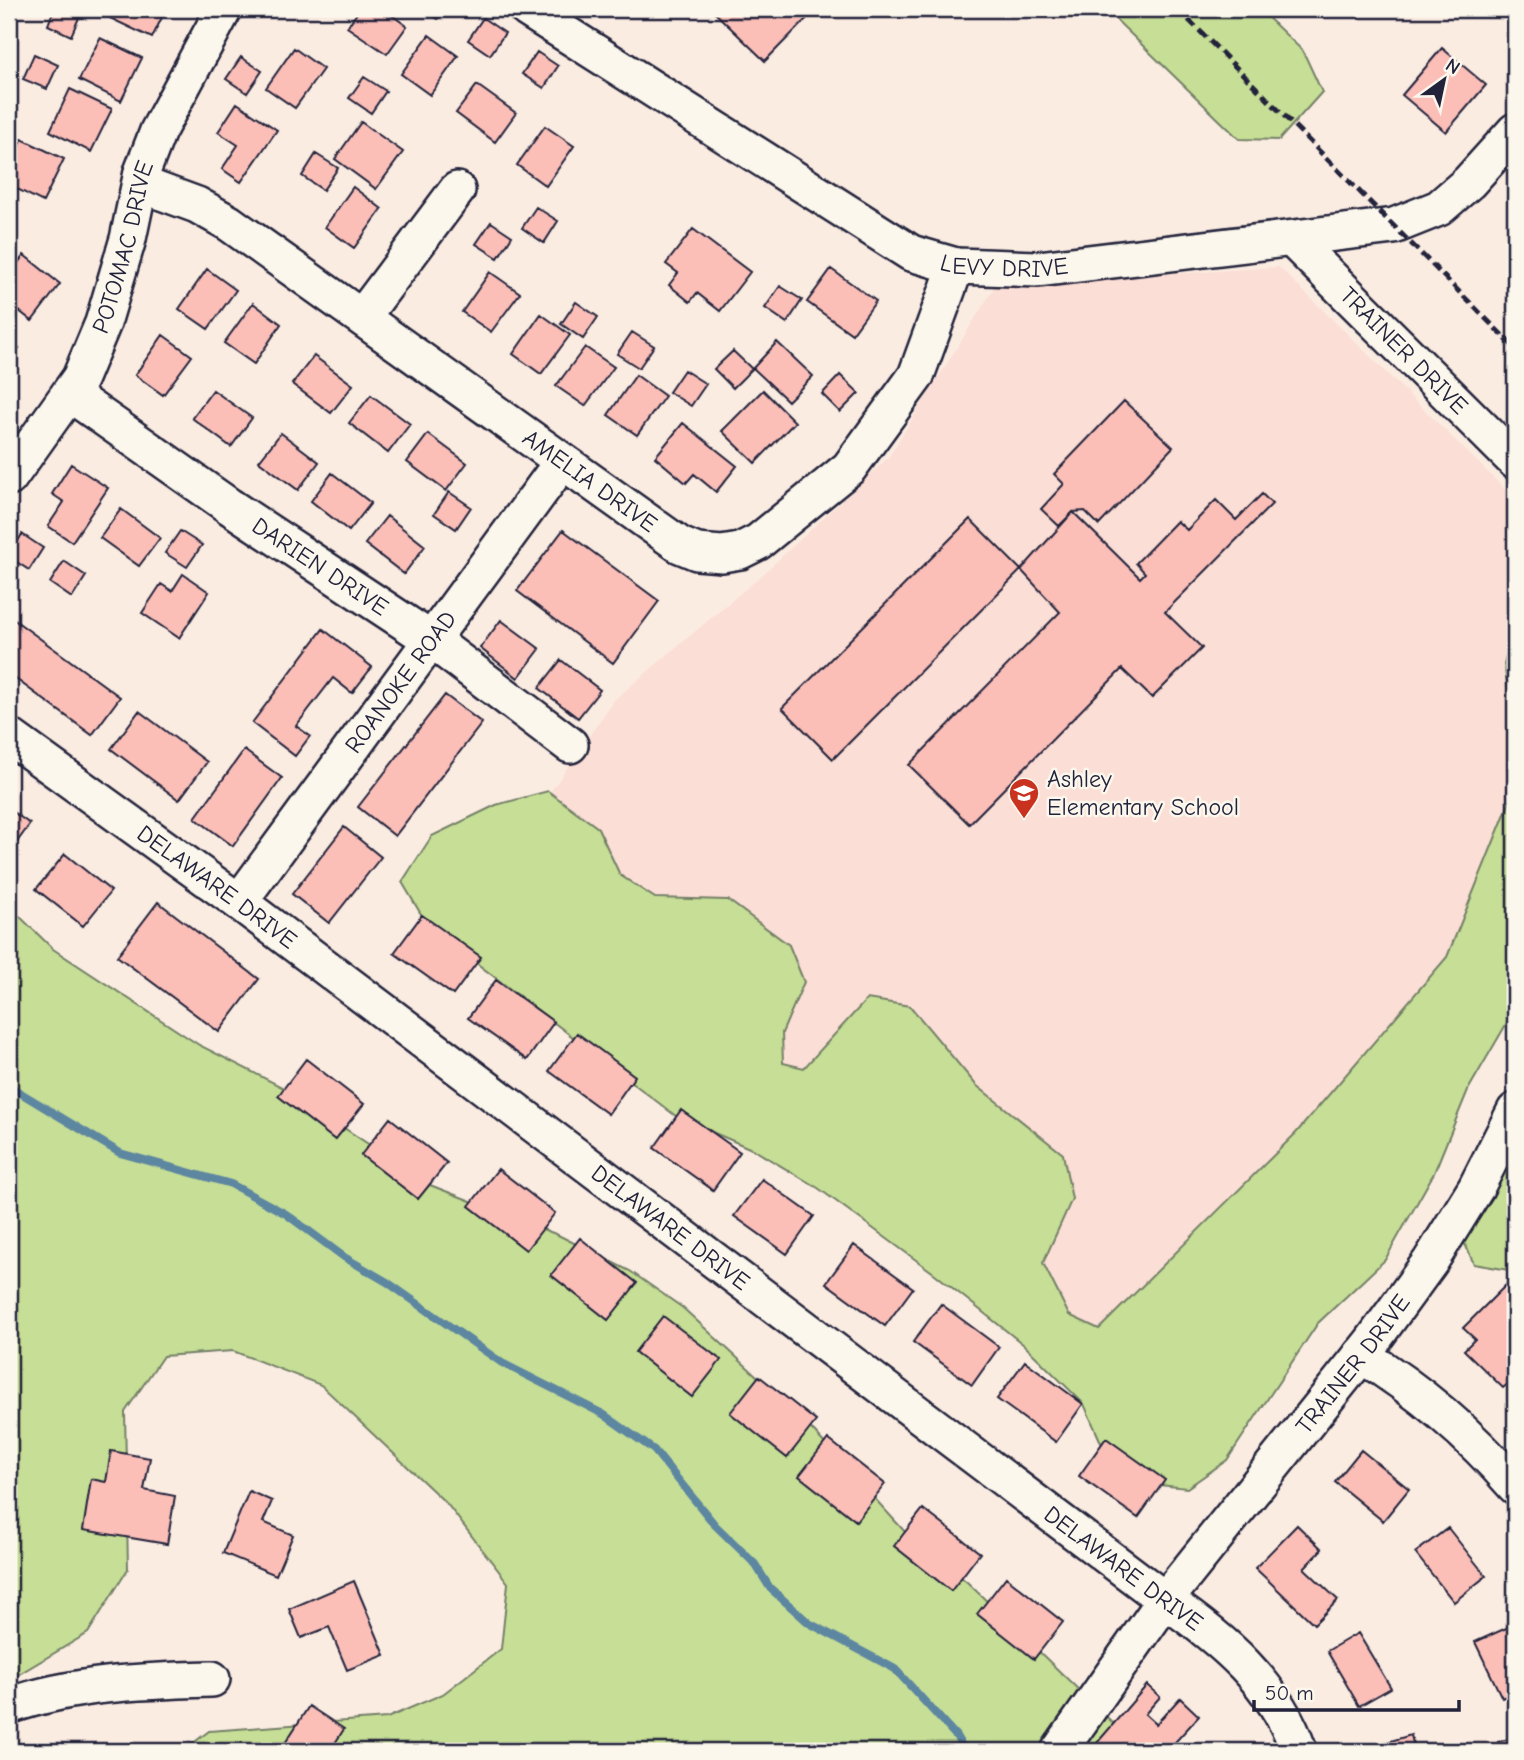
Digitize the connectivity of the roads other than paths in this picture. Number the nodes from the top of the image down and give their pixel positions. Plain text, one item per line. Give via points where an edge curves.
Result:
1 (224, 9) edge
2 (527, 9) edge
3 (1515, 131) edge
4 (140, 184) junction
5 (457, 190) dead end
6 (1292, 239) junction
7 (956, 266) junction
8 (362, 317) junction
9 (70, 394) junction
10 (1515, 461) edge
11 (562, 462) junction
12 (9, 478) edge
13 (430, 639) junction
14 (9, 736) edge
15 (570, 745) dead end
16 (239, 902) junction
17 (1515, 1111) edge
18 (1361, 1354) junction
19 (1515, 1486) edge
20 (1164, 1600) junction
21 (212, 1679) dead end
22 (9, 1706) edge
23 (1059, 1751) edge
24 (1299, 1751) edge

1 - 4 street, POTOMAC DRIVE via 158,131
2 - 7 street, LEVY DRIVE via 911,253
3 - 6 street, LEVY DRIVE via 1439,208 1394,226
4 - 8 street, AMELIA DRIVE via 197,205 229,223
4 - 9 street, POTOMAC DRIVE via 103,323
5 - 8 street
6 - 7 street, LEVY DRIVE via 1038,269
6 - 10 street, TRAINER DRIVE
7 - 11 street, AMELIA DRIVE via 916,376 849,468 758,542 722,554 697,552 680,545
8 - 11 street, AMELIA DRIVE
9 - 12 street, POTOMAC DRIVE
9 - 13 street, DARIEN DRIVE
11 - 13 street, ROANOKE ROAD
13 - 15 street, DARIEN DRIVE
13 - 16 street, ROANOKE ROAD
14 - 16 street, DELAWARE DRIVE
16 - 20 street, DELAWARE DRIVE
17 - 18 street, TRAINER DRIVE via 1476,1188 1430,1262
18 - 19 street via 1447,1416
18 - 20 street, TRAINER DRIVE
20 - 23 street, TRAINER DRIVE
20 - 24 street, DELAWARE DRIVE via 1244,1662 1271,1696
21 - 22 street via 136,1681

